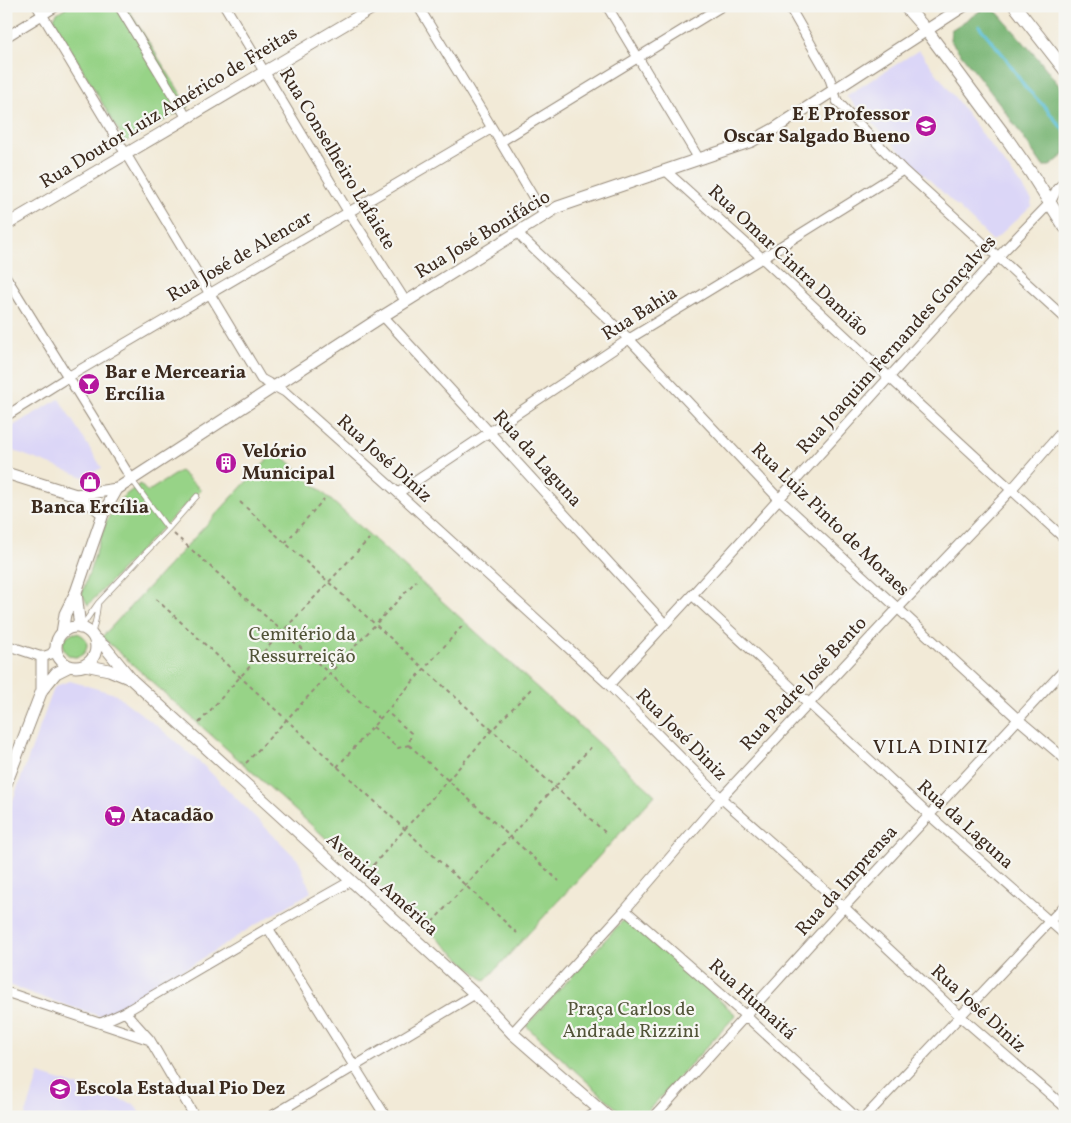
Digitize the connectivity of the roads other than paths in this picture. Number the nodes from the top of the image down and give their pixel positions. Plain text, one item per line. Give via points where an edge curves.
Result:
1 (37, 6) edge
2 (57, 6) edge
3 (120, 6) edge
4 (225, 6) edge
5 (376, 6) edge
6 (418, 6) edge
7 (607, 6) edge
8 (722, 6) edge
9 (789, 6) edge
10 (905, 6) edge
11 (964, 6) edge
12 (1015, 6) edge
13 (42, 16) junction
14 (927, 30) junction
15 (6, 37) edge
16 (638, 57) junction
17 (1065, 70) edge
18 (264, 72) junction
19 (834, 90) junction
20 (187, 118) junction
21 (492, 128) junction
22 (500, 142) junction
23 (125, 155) junction
24 (699, 159) junction
25 (903, 170) junction
26 (666, 171) junction
27 (1065, 182) edge
28 (1050, 203) junction
29 (349, 213) junction
30 (547, 215) junction
31 (6, 225) edge
32 (1065, 227) edge
33 (518, 232) junction
34 (998, 257) junction
35 (762, 258) junction
36 (6, 277) edge
37 (209, 294) junction
38 (406, 302) junction
39 (383, 316) junction
40 (1065, 318) edge
41 (630, 339) junction
42 (68, 377) junction
43 (889, 377) junction
44 (275, 386) junction
45 (6, 416) edge
46 (1065, 428) edge
47 (490, 432) junction
48 (6, 473) edge
49 (132, 480) junction
50 (117, 489) junction
51 (1011, 490) junction
52 (398, 493) junction
53 (76, 495) junction
54 (197, 496) dead end
55 (779, 499) junction
56 (103, 514) junction
57 (168, 529) junction
58 (1065, 539) edge
59 (76, 592) junction
60 (692, 595) junction
61 (98, 602) junction
62 (898, 608) junction
63 (665, 624) junction
64 (81, 628) junction
65 (62, 633) junction
66 (93, 637) junction
67 (6, 645) edge
68 (56, 648) junction
69 (42, 657) junction
70 (85, 665) junction
71 (70, 666) junction
72 (1065, 669) edge
73 (132, 680) junction
74 (608, 684) junction
75 (42, 690) junction
76 (808, 703) junction
77 (1019, 720) junction
78 (1065, 759) edge
79 (6, 784) edge
80 (721, 798) junction
81 (929, 815) junction
82 (352, 881) junction
83 (1065, 905) edge
84 (844, 907) junction
85 (625, 910) junction
86 (1049, 921) junction
87 (268, 928) junction
88 (1065, 935) edge
89 (6, 992) edge
90 (475, 994) junction
91 (126, 1012) junction
92 (746, 1016) junction
93 (960, 1016) junction
94 (101, 1023) junction
95 (512, 1033) junction
96 (150, 1040) junction
97 (355, 1066) junction
98 (1065, 1107) edge
99 (604, 1113) edge
100 (195, 1117) edge
101 (270, 1117) edge
102 (386, 1117) edge
103 (589, 1117) edge
104 (654, 1117) edge
105 (856, 1117) edge
106 (866, 1117) edge

1 - 13 street, Rua José Diniz
2 - 13 street
3 - 20 street
4 - 18 street, Rua Conselheiro Lafaiete
5 - 18 street, Rua Doutor Luiz Américo de Freitas
6 - 21 street
7 - 16 street
8 - 16 street
9 - 19 street
10 - 14 main road
11 - 14 street, Rua José Bonifácio
12 - 17 main road
13 - 15 street
13 - 23 street, Rua José Diniz
14 - 19 street, Rua José Bonifácio
14 - 28 main road
16 - 22 street
16 - 24 street
18 - 20 street, Rua Doutor Luiz Américo de Freitas
18 - 29 street, Rua Conselheiro Lafaiete
19 - 24 street, Rua José Bonifácio via 752,141
19 - 25 street via 837,101
20 - 23 street, Rua Doutor Luiz Américo de Freitas
21 - 22 street
21 - 29 street, Rua José de Alencar
22 - 30 street
23 - 31 street, Rua Doutor Luiz Américo de Freitas
23 - 37 street, Rua José Diniz
24 - 26 street, Rua José Bonifácio
25 - 34 street
25 - 35 street, Rua Bahia
26 - 30 street, Rua José Bonifácio via 558,207
26 - 35 street, Rua Omar Cintra Damião
27 - 28 street, Rua Joaquim Fernandes Gonçalves
28 - 32 main road
28 - 34 street, Rua Joaquim Fernandes Gonçalves
29 - 37 street, Rua José de Alencar
29 - 38 street, Rua Conselheiro Lafaiete
30 - 33 street, Rua José Bonifácio
33 - 38 street, Rua José Bonifácio
33 - 41 street, Rua Luiz Pinto de Moraes
34 - 40 street
34 - 43 street, Rua Joaquim Fernandes Gonçalves
35 - 41 street, Rua Bahia
35 - 43 street, Rua Omar Cintra Damião
36 - 42 street
37 - 42 street, Rua José de Alencar
37 - 44 street, Rua José Diniz via 261,379
38 - 39 street, Rua José Bonifácio
39 - 44 street, Rua José Bonifácio
39 - 47 street, Rua da Laguna
41 - 47 street, Rua Bahia
41 - 55 street, Rua Luiz Pinto de Moraes
42 - 45 street, Rua José de Alencar
42 - 49 street
43 - 51 street, Rua Omar Cintra Damião
43 - 55 street, Rua Joaquim Fernandes Gonçalves
44 - 49 street, Rua José Bonifácio
44 - 52 street, Rua José Diniz
46 - 51 street, Rua Padre José Bento
47 - 52 street, Rua Bahia
47 - 63 street, Rua da Laguna
48 - 53 street
49 - 50 street, Rua José Bonifácio
49 - 57 lane
50 - 53 street
50 - 56 street
51 - 58 street, Rua Omar Cintra Damião
51 - 62 street, Rua Padre José Bento
52 - 74 street, Rua José Diniz
53 - 56 street
54 - 57 lane
55 - 60 street, Rua Joaquim Fernandes Gonçalves
55 - 62 street, Rua Luiz Pinto de Moraes
56 - 59 street
57 - 61 lane
59 - 64 street
59 - 65 street via 65,614
60 - 63 street, Rua Joaquim Fernandes Gonçalves
60 - 76 street, Rua da Laguna
61 - 64 lane
61 - 66 lane
62 - 76 street, Rua Padre José Bento
62 - 77 street, Rua Luiz Pinto de Moraes
63 - 74 street, Rua Joaquim Fernandes Gonçalves
64 - 65 street via 71,628
64 - 66 street
65 - 68 street
66 - 70 street via 95,650
66 - 73 street, Avenida América
67 - 69 street
68 - 69 street
68 - 71 street via 59,657
69 - 75 street
70 - 71 street
70 - 73 street, Avenida América via 109,670
71 - 75 street via 56,673
72 - 77 street, Rua da Imprensa
73 - 82 street, Avenida América
74 - 80 street, Rua José Diniz
75 - 79 street
76 - 80 street, Rua Padre José Bento
76 - 81 street, Rua da Laguna
77 - 78 street, Rua Luiz Pinto de Moraes
77 - 81 street, Rua da Imprensa
80 - 84 street, Rua José Diniz
80 - 85 street, Rua Padre José Bento
81 - 84 street, Rua da Imprensa
81 - 86 street, Rua da Laguna
82 - 87 street
82 - 90 street, Avenida América
83 - 86 street
84 - 92 street, Rua da Imprensa
84 - 93 street, Rua José Diniz
85 - 92 street, Rua Humaitá
85 - 95 street, Rua Padre José Bento
86 - 88 street, Rua da Laguna
86 - 93 street
87 - 91 street
87 - 97 street
89 - 94 street
90 - 95 street, Avenida América
90 - 97 street
91 - 94 street
91 - 96 street
92 - 104 street, Rua da Imprensa
92 - 105 street, Rua Humaitá
93 - 98 street, Rua José Diniz
93 - 106 street
94 - 96 street
95 - 99 street, Avenida América
96 - 100 street
97 - 101 street
97 - 102 street
99 - 103 street

